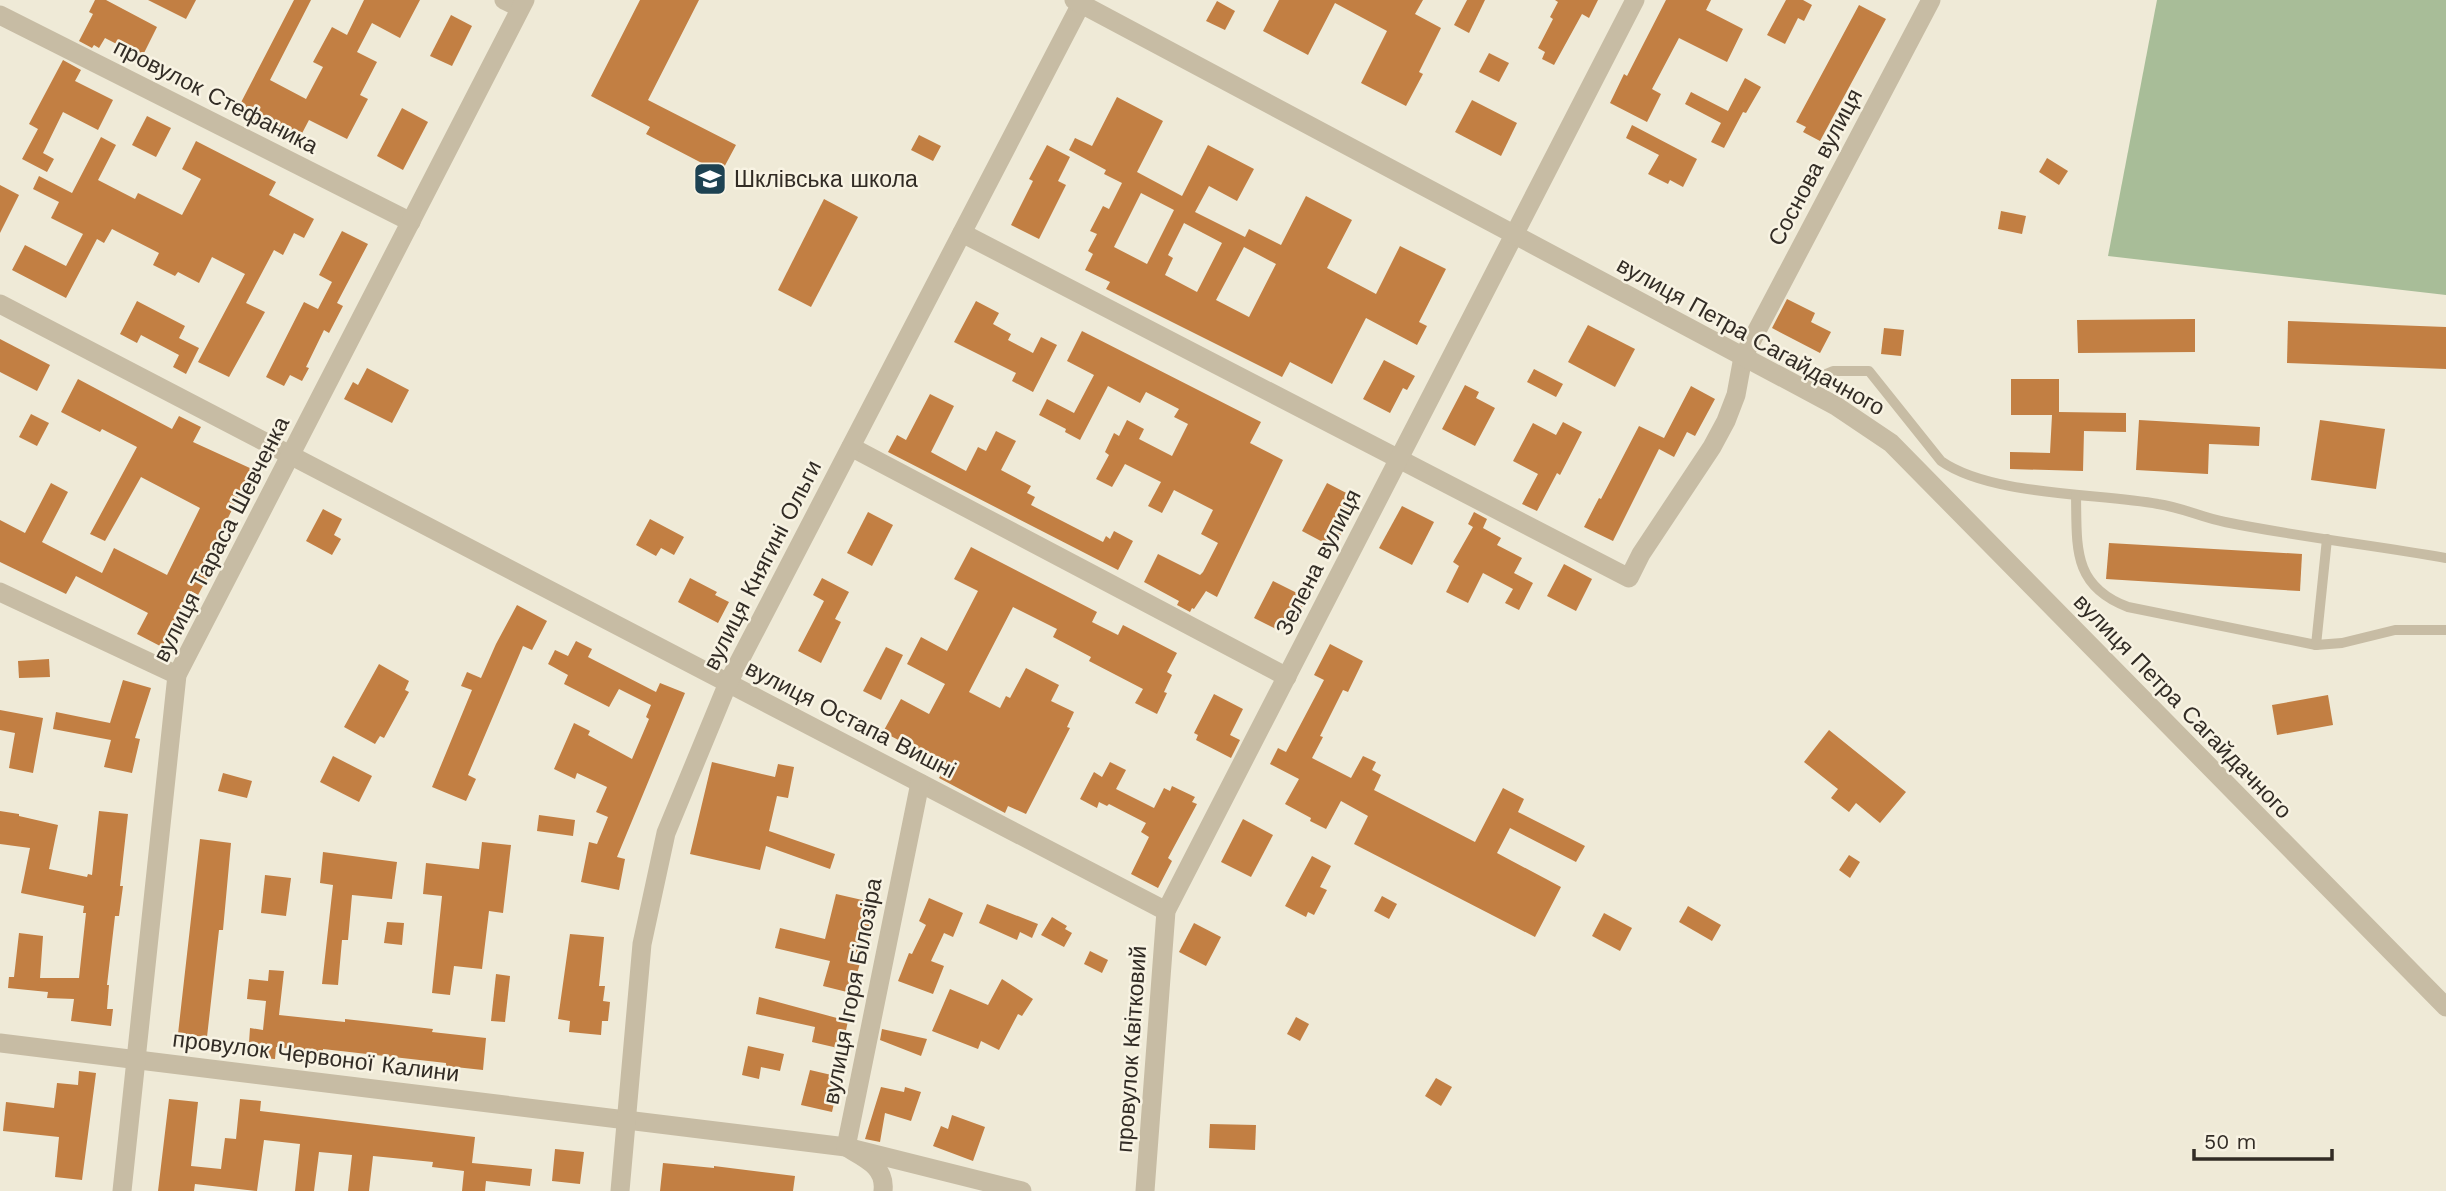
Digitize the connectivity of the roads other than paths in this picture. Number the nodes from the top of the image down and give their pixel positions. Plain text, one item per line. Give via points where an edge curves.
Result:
1 (1635, 0) edge
2 (1931, 0) edge
3 (1079, 1) edge
4 (516, 3) edge
5 (0, 15) edge
6 (411, 222) junction
7 (962, 233) junction
8 (1514, 235) junction
9 (0, 304) edge
10 (1743, 357) junction
11 (1797, 386) junction
12 (851, 447) junction
13 (290, 455) junction
14 (1399, 459) junction
15 (2076, 495) junction
16 (2328, 539) junction
17 (2446, 558) edge
18 (0, 592) edge
19 (2446, 630) edge
20 (2316, 645) junction
21 (177, 675) junction
22 (1287, 677) junction
23 (728, 683) junction
24 (920, 783) junction
25 (1166, 911) junction
26 (2446, 1007) edge
27 (0, 1043) edge
28 (136, 1059) junction
29 (625, 1118) junction
30 (846, 1147) junction
31 (122, 1191) edge
32 (620, 1191) edge
33 (883, 1191) edge
34 (1022, 1191) edge
35 (1145, 1191) edge

1 - 8 street, Зелена вулиця
2 - 10 street, Соснова вулиця
3 - 7 street, вулиця Княгині Ольги
3 - 8 street, вулиця Петра Сагайдачного
4 - 6 street, вулиця Тараса Шевченка
5 - 6 street, провулок Стефаника
6 - 13 street, вулиця Тараса Шевченка
7 - 12 street, вулиця Княгині Ольги
7 - 14 street
8 - 10 street, вулиця Петра Сагайдачного
8 - 14 street, Зелена вулиця
9 - 13 street, вулиця Остапа Вишні
10 - 11 street, вулиця Петра Сагайдачного
10 - 14 street, Соснова вулиця via 1726,421 1629,578
11 - 15 lane via 1833,371 1869,371 1927,446 1953,470 1973,478
11 - 26 street, вулиця Петра Сагайдачного via 1891,443
12 - 22 street
12 - 23 street, вулиця Княгині Ольги
13 - 21 street, вулиця Тараса Шевченка
13 - 23 street, вулиця Остапа Вишні
14 - 22 street, Зелена вулиця
15 - 16 lane via 2162,504 2224,522
15 - 20 lane via 2082,565 2103,596 2143,611
16 - 17 lane
16 - 20 lane
18 - 21 street
19 - 20 lane via 2395,630
21 - 28 street, вулиця Тараса Шевченка
22 - 25 street, Зелена вулиця
23 - 24 street, вулиця Остапа Вишні
23 - 29 street, вулиця Княгині Ольги via 666,833 642,944
24 - 25 street, вулиця Остапа Вишні
24 - 30 street, вулиця Ігоря Білозіра
25 - 35 street, провулок Квітковий
27 - 28 street, провулок Червоної Калини
28 - 29 street, провулок Червоної Калини
28 - 31 street, вулиця Тараса Шевченка
29 - 30 street
29 - 32 street, вулиця Княгині Ольги
30 - 33 street via 876,1165 884,1181
30 - 34 street

